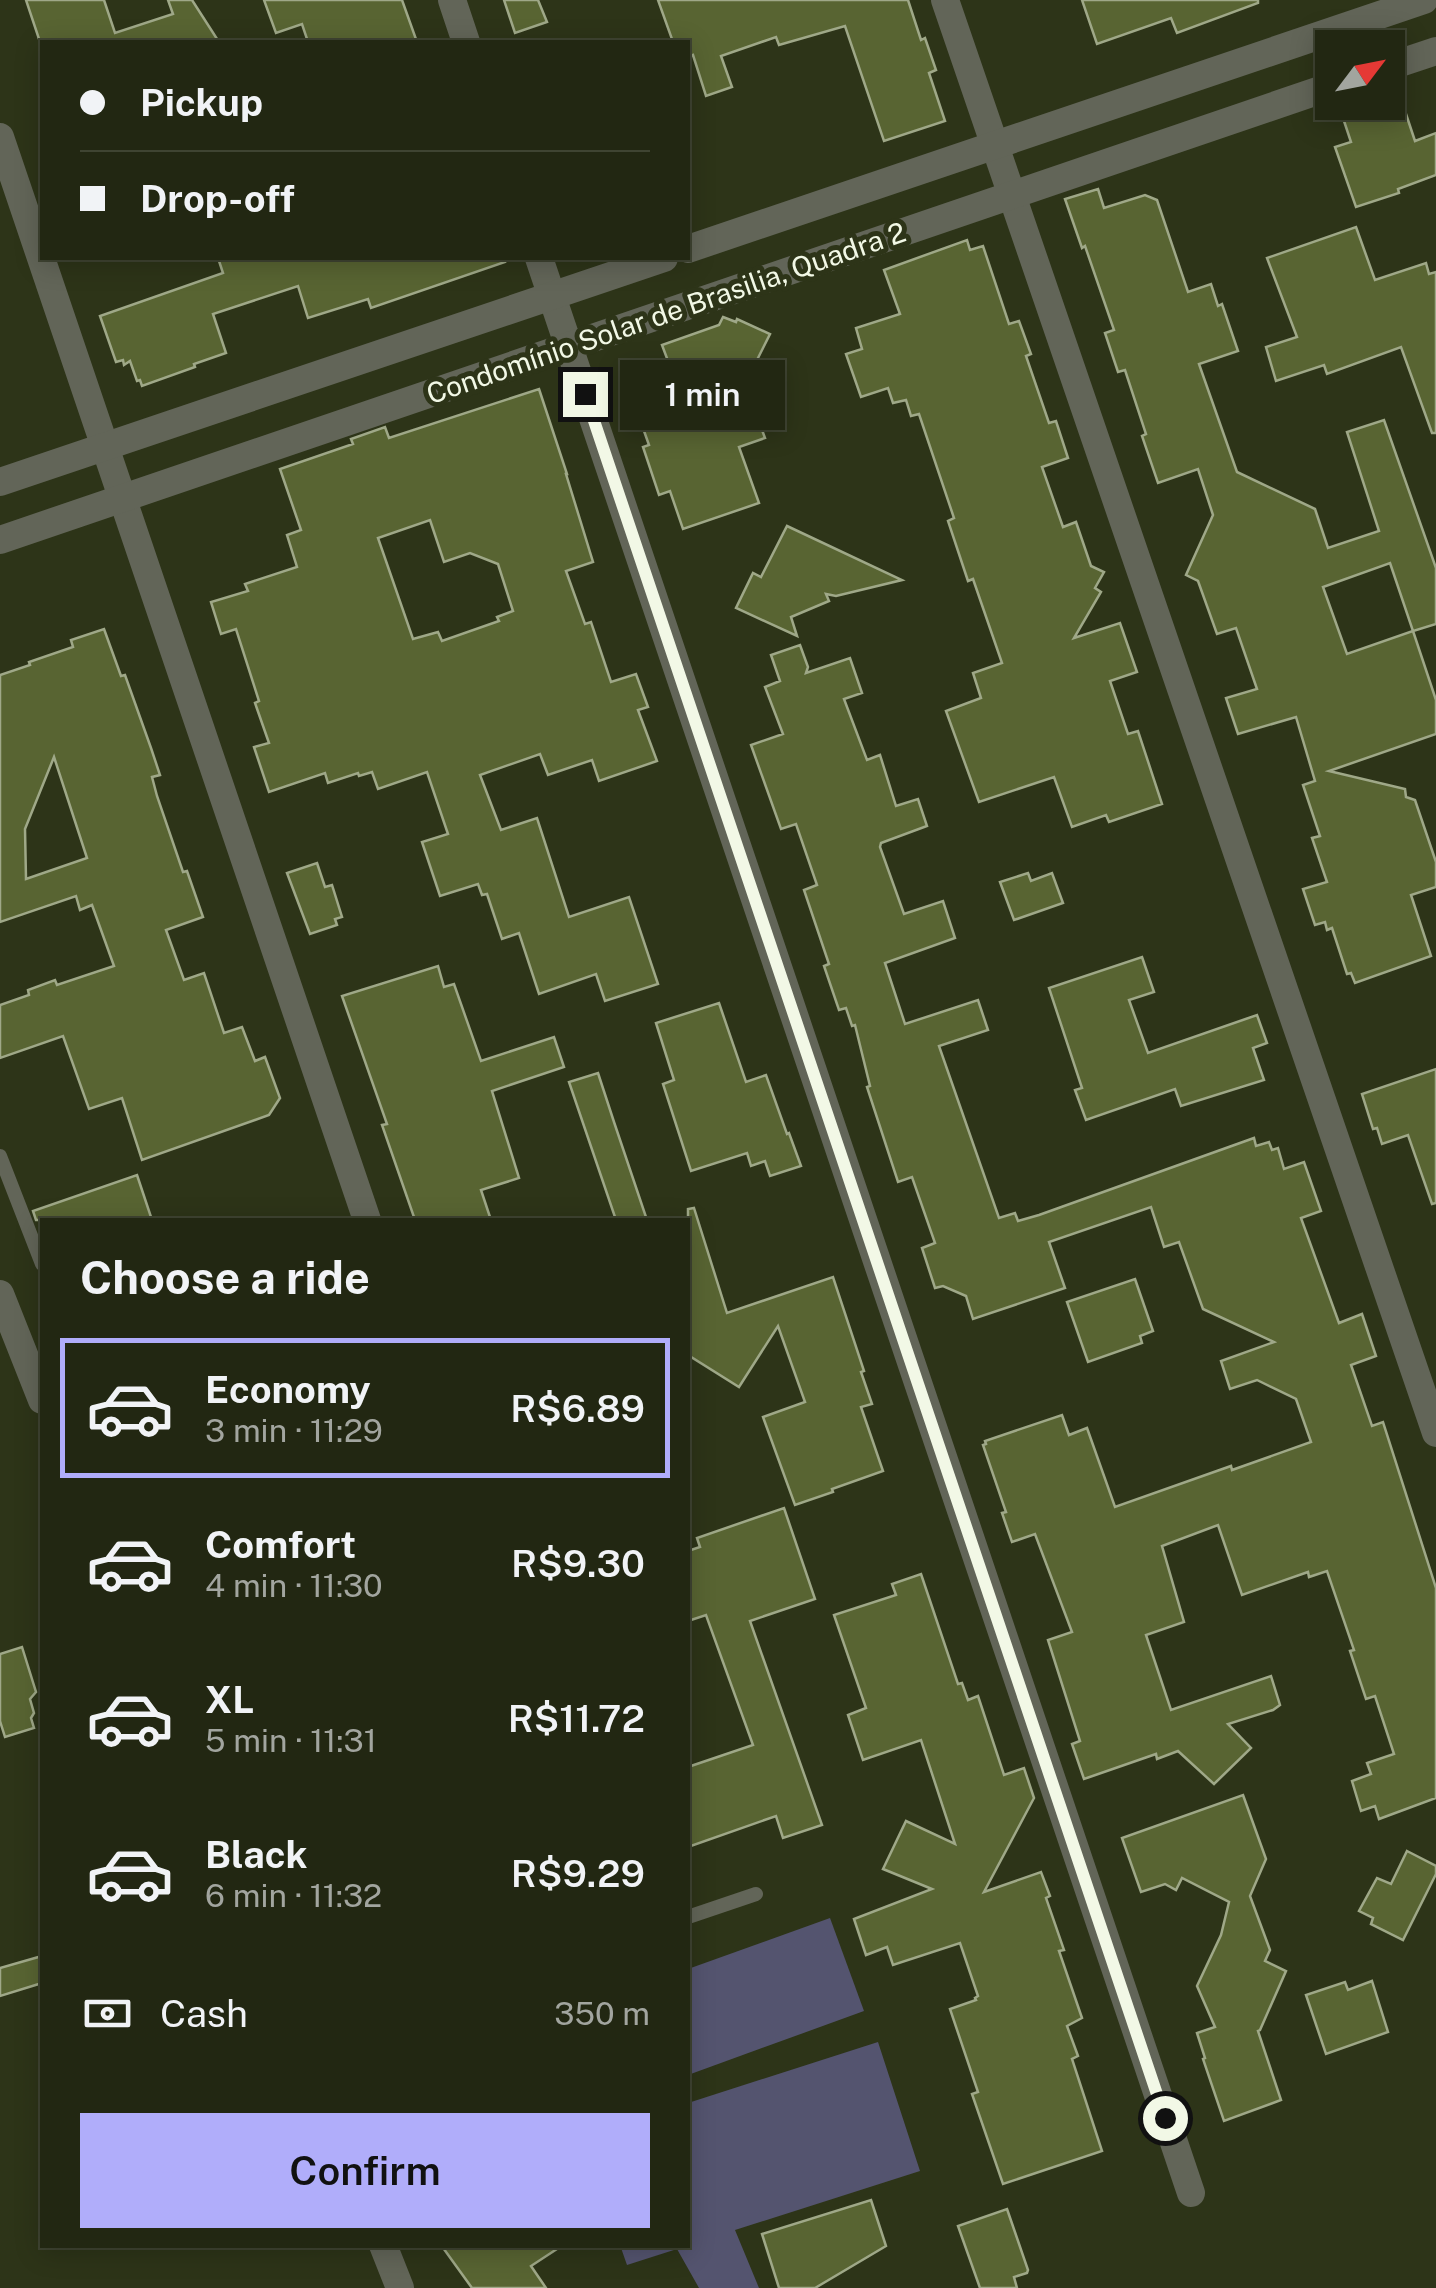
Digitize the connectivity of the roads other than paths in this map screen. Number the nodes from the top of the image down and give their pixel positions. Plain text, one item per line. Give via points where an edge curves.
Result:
1 (452, 0) edge
2 (945, 0) edge
3 (1424, 0) edge
4 (465, 40) edge
5 (1436, 50) edge
6 (1405, 61) edge
7 (1315, 92) edge
8 (0, 137) edge
9 (994, 146) junction
10 (1011, 196) junction
11 (690, 249) edge
12 (40, 255) edge
13 (42, 260) edge
14 (540, 260) edge
15 (658, 260) edge
16 (552, 295) junction
17 (569, 346) junction
18 (105, 447) junction
19 (0, 482) edge
20 (123, 498) junction
21 (0, 540) edge
22 (0, 1156) edge
23 (366, 1218) edge
24 (40, 1259) edge
25 (0, 1294) edge
26 (40, 1395) edge
27 (1436, 1433) edge
28 (756, 1894) dead end
29 (690, 1916) edge
30 (1190, 2192) dead end
31 (384, 2248) edge
32 (400, 2288) edge

1 - 4 street
2 - 9 street
3 - 9 street, Condomínio Solar de Brasilia, Quadra 2
5 - 6 street
7 - 10 street, Condomínio Solar de Brasilia, Quadra 2
8 - 12 street
9 - 10 street
9 - 11 street, Condomínio Solar de Brasilia, Quadra 2
10 - 17 street, Condomínio Solar de Brasilia, Quadra 2
10 - 27 street
13 - 18 street
14 - 16 street
15 - 16 street, Condomínio Solar de Brasilia, Quadra 2
16 - 17 street
16 - 18 street, Condomínio Solar de Brasilia, Quadra 2
17 - 20 street, Condomínio Solar de Brasilia, Quadra 2
17 - 30 street
18 - 19 street, Condomínio Solar de Brasilia, Quadra 2
18 - 20 street
20 - 21 street, Condomínio Solar de Brasilia, Quadra 2
20 - 23 street
22 - 24 lane
25 - 26 street
28 - 29 lane
31 - 32 street

